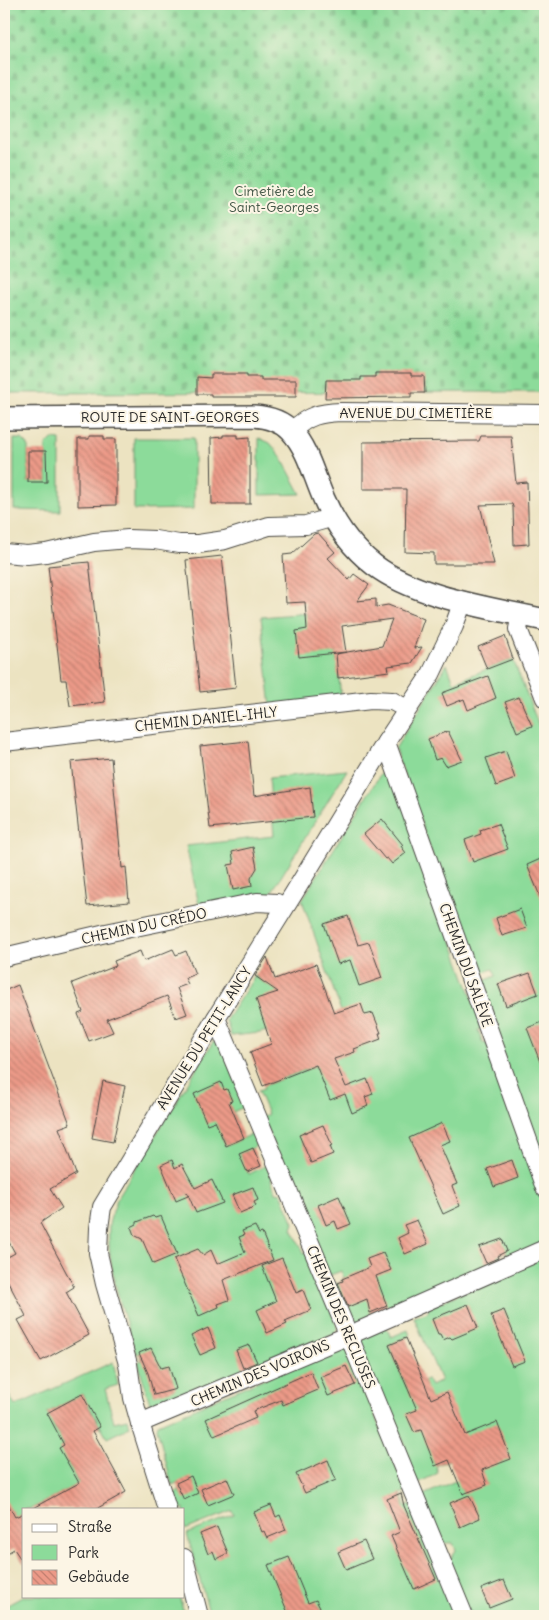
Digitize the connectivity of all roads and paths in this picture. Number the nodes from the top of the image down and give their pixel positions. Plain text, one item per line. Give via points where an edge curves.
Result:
1 (545, 414) edge
2 (4, 418) edge
3 (292, 431) junction
4 (334, 517) junction
5 (4, 553) edge
6 (463, 601) junction
7 (521, 615) junction
8 (545, 620) edge
9 (545, 698) edge
10 (407, 709) junction
11 (4, 742) edge
12 (386, 742) junction
13 (284, 908) junction
14 (4, 957) edge
15 (216, 1018) junction
16 (545, 1188) edge
17 (545, 1249) edge
18 (349, 1336) junction
19 (140, 1423) junction
20 (167, 1508) edge
21 (185, 1562) edge
22 (200, 1616) edge
23 (464, 1616) edge

1 - 3 street, AVENUE DU CIMETIÈRE via 341,412 303,420
2 - 3 street, ROUTE DE SAINT-GEORGES via 254,416 275,419
3 - 4 street, ROUTE DE SAINT-GEORGES
4 - 5 street via 306,525 269,526 225,540 198,544 128,539 94,542 46,553
4 - 6 street, ROUTE DE SAINT-GEORGES via 363,556 390,576 422,591
6 - 7 street, ROUTE DE SAINT-GEORGES
6 - 10 street, AVENUE DU PETIT-LANCY via 431,674
7 - 8 street, ROUTE DE SAINT-GEORGES
7 - 9 street via 518,629
10 - 11 street, CHEMIN DANIEL-IHLY via 392,701 371,700
10 - 12 street, AVENUE DU PETIT-LANCY
12 - 13 street, AVENUE DU PETIT-LANCY
12 - 16 street, CHEMIN DU SALÈVE
13 - 14 street, CHEMIN DU CRÉDO via 277,903 257,902
13 - 15 street, AVENUE DU PETIT-LANCY
15 - 18 street, CHEMIN DES RECLUSES
15 - 19 street, AVENUE DU PETIT-LANCY via 102,1207 98,1253 128,1364
17 - 18 street, CHEMIN DES VOIRONS
18 - 19 street, CHEMIN DES VOIRONS
18 - 23 street, CHEMIN DES RECLUSES
19 - 20 street, AVENUE DU PETIT-LANCY
21 - 22 street

